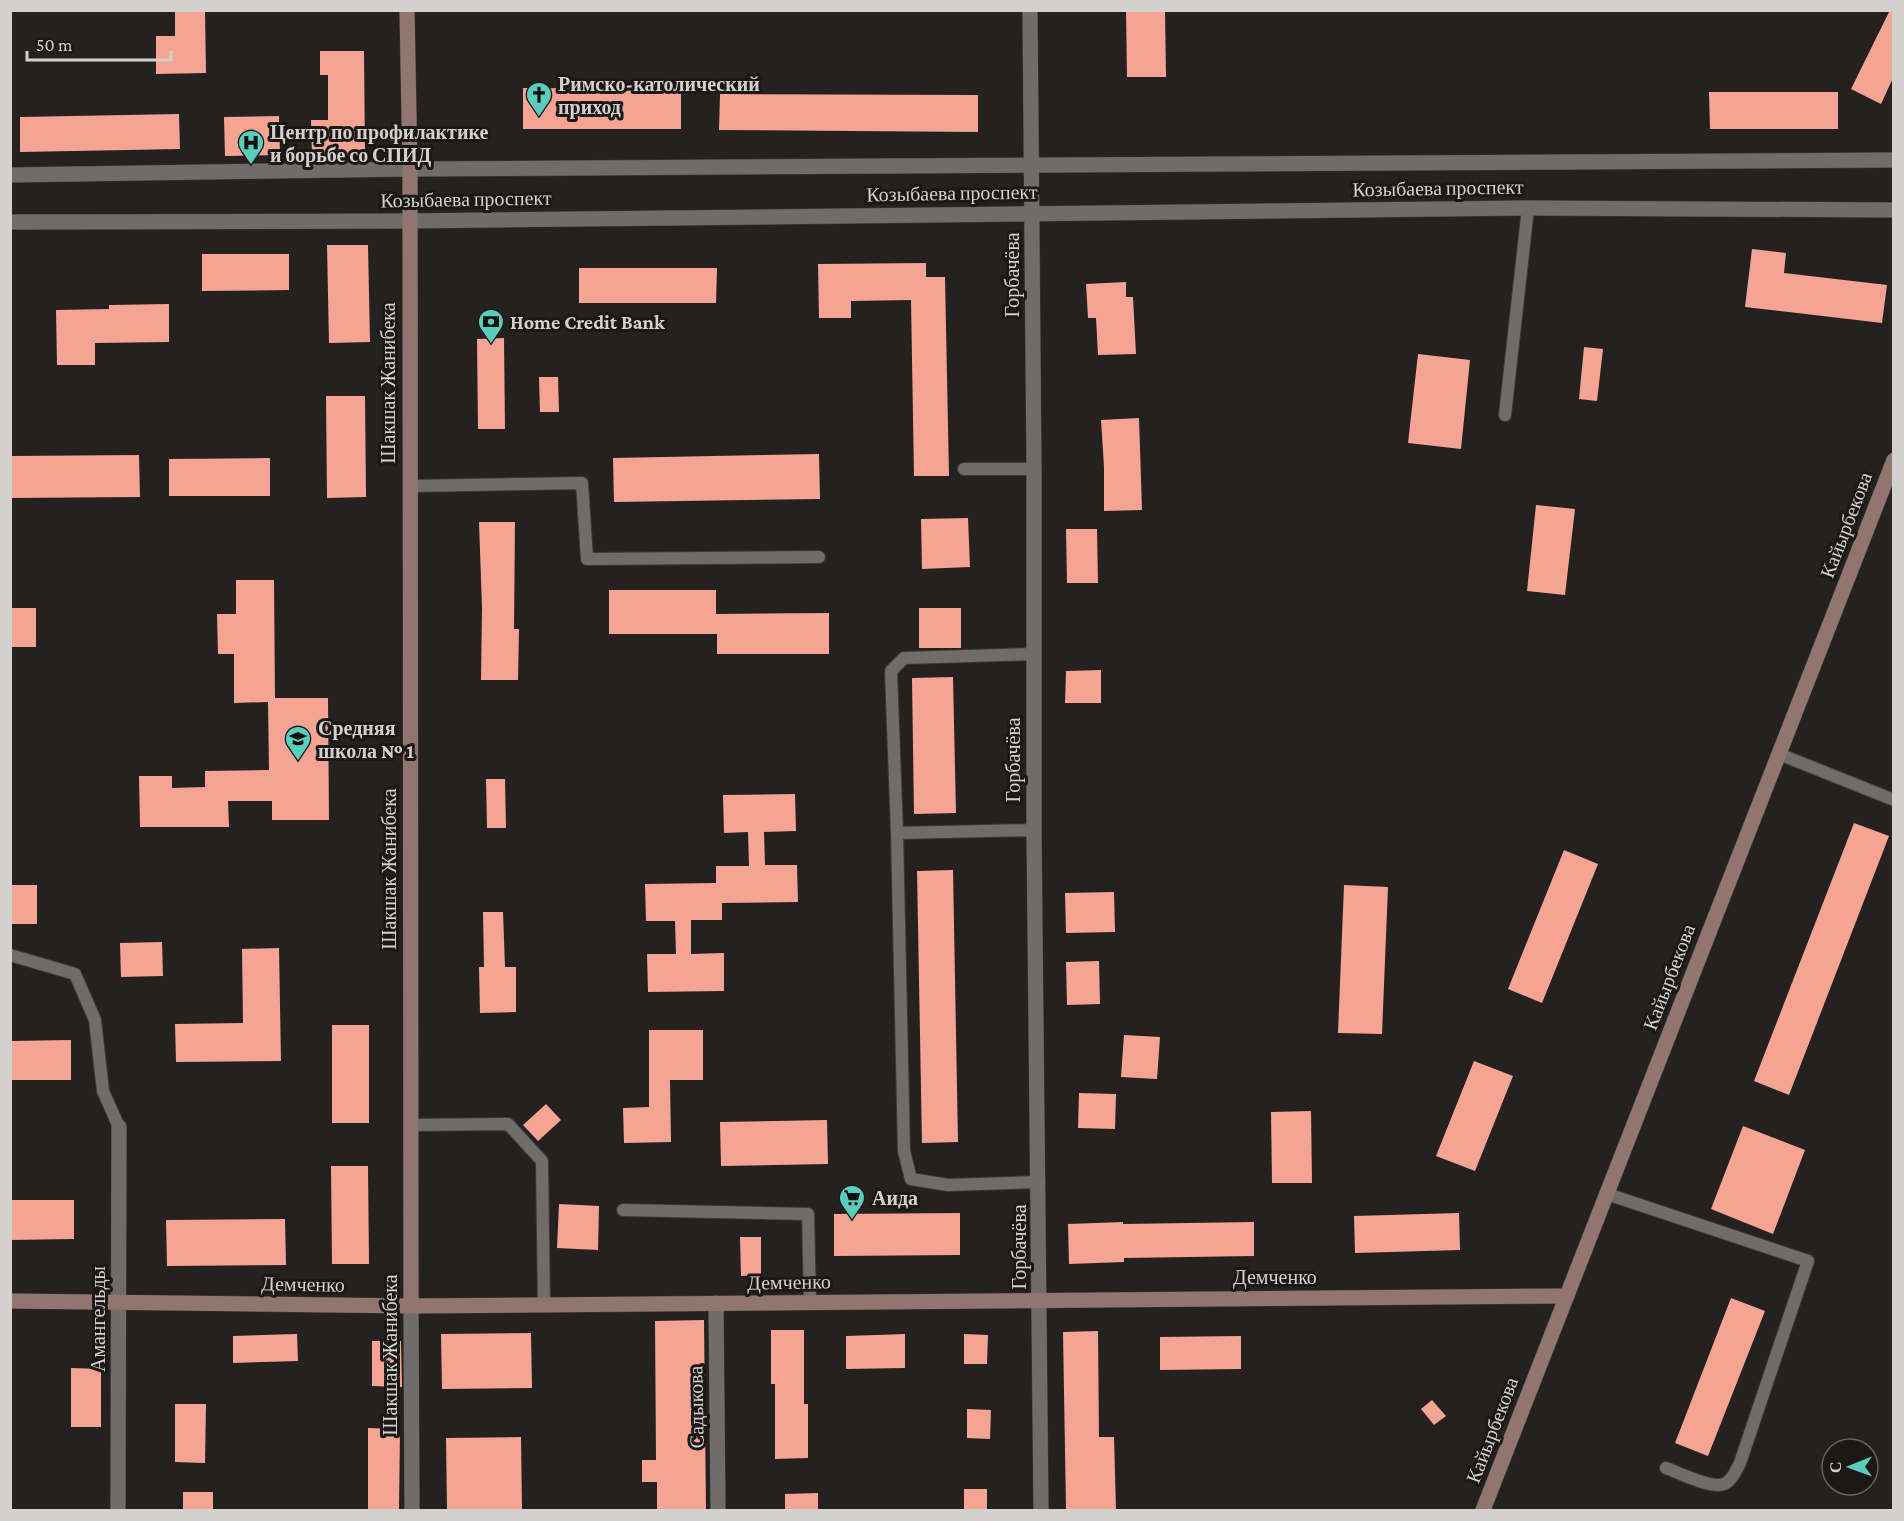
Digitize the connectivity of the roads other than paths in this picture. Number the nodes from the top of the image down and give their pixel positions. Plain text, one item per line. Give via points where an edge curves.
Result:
1 (407, 10) edge
2 (1030, 10) edge
3 (1893, 160) edge
4 (1031, 165) junction
5 (410, 169) junction
6 (10, 175) edge
7 (1527, 208) junction
8 (1893, 210) edge
9 (1033, 213) junction
10 (409, 221) junction
11 (10, 222) edge
12 (1505, 415) dead end
13 (1893, 460) edge
14 (1034, 468) junction
15 (964, 469) dead end
16 (409, 486) junction
17 (819, 557) dead end
18 (1034, 654) junction
19 (1779, 754) junction
20 (1893, 800) edge
21 (1034, 830) junction
22 (897, 833) junction
23 (10, 955) edge
24 (410, 1125) junction
25 (119, 1127) joint
26 (1039, 1182) junction
27 (1607, 1194) junction
28 (622, 1210) dead end
29 (1567, 1296) junction
30 (1040, 1300) junction
31 (10, 1301) edge
32 (118, 1302) junction
33 (810, 1302) junction
34 (716, 1303) junction
35 (544, 1305) junction
36 (411, 1306) junction
37 (1666, 1468) dead end
38 (118, 1510) edge
39 (412, 1510) edge
40 (718, 1510) edge
41 (1041, 1510) edge
42 (1483, 1510) edge

1 - 5 street, Шакшак Жанибека
2 - 4 street, Горбачёва
3 - 4 street, Козыбаева проспект
4 - 5 street, Козыбаева проспект
4 - 9 street, Горбачёва
5 - 6 street, Козыбаева проспект
5 - 10 street, Шакшак Жанибека
7 - 8 street, Козыбаева проспект
7 - 9 street, Козыбаева проспект
7 - 12 lane
9 - 10 street, Козыбаева проспект
9 - 14 street, Горбачёва
10 - 11 street, Козыбаева проспект
10 - 16 street, Шакшак Жанибека
13 - 19 street, Кайырбекова
14 - 15 lane
14 - 18 street, Горбачёва
16 - 17 lane via 582,483 587,559
16 - 24 street, Шакшак Жанибека
18 - 21 street, Горбачёва
18 - 22 lane via 904,658 891,671
19 - 20 lane
19 - 27 street, Кайырбекова
21 - 22 lane
21 - 26 street, Горбачёва
22 - 26 lane via 904,1151 911,1179 948,1185
23 - 25 lane via 75,974 95,1020 103,1091
24 - 35 lane via 508,1124 542,1161
24 - 36 street, Шакшак Жанибека
25 - 32 street, Амангельды
26 - 30 street, Горбачёва
27 - 29 street, Кайырбекова
27 - 37 lane via 1808,1261 1732,1479 1715,1486
28 - 33 lane via 808,1214
29 - 30 street, Демченко
29 - 42 street, Кайырбекова
30 - 33 street, Демченко
30 - 41 street, Горбачёва
31 - 32 street, Демченко
32 - 36 street, Демченко
32 - 38 street, Амангельды
33 - 34 street, Демченко
34 - 35 street, Демченко
34 - 40 street, Садыкова
35 - 36 street, Демченко
36 - 39 street, Шакшак Жанибека

